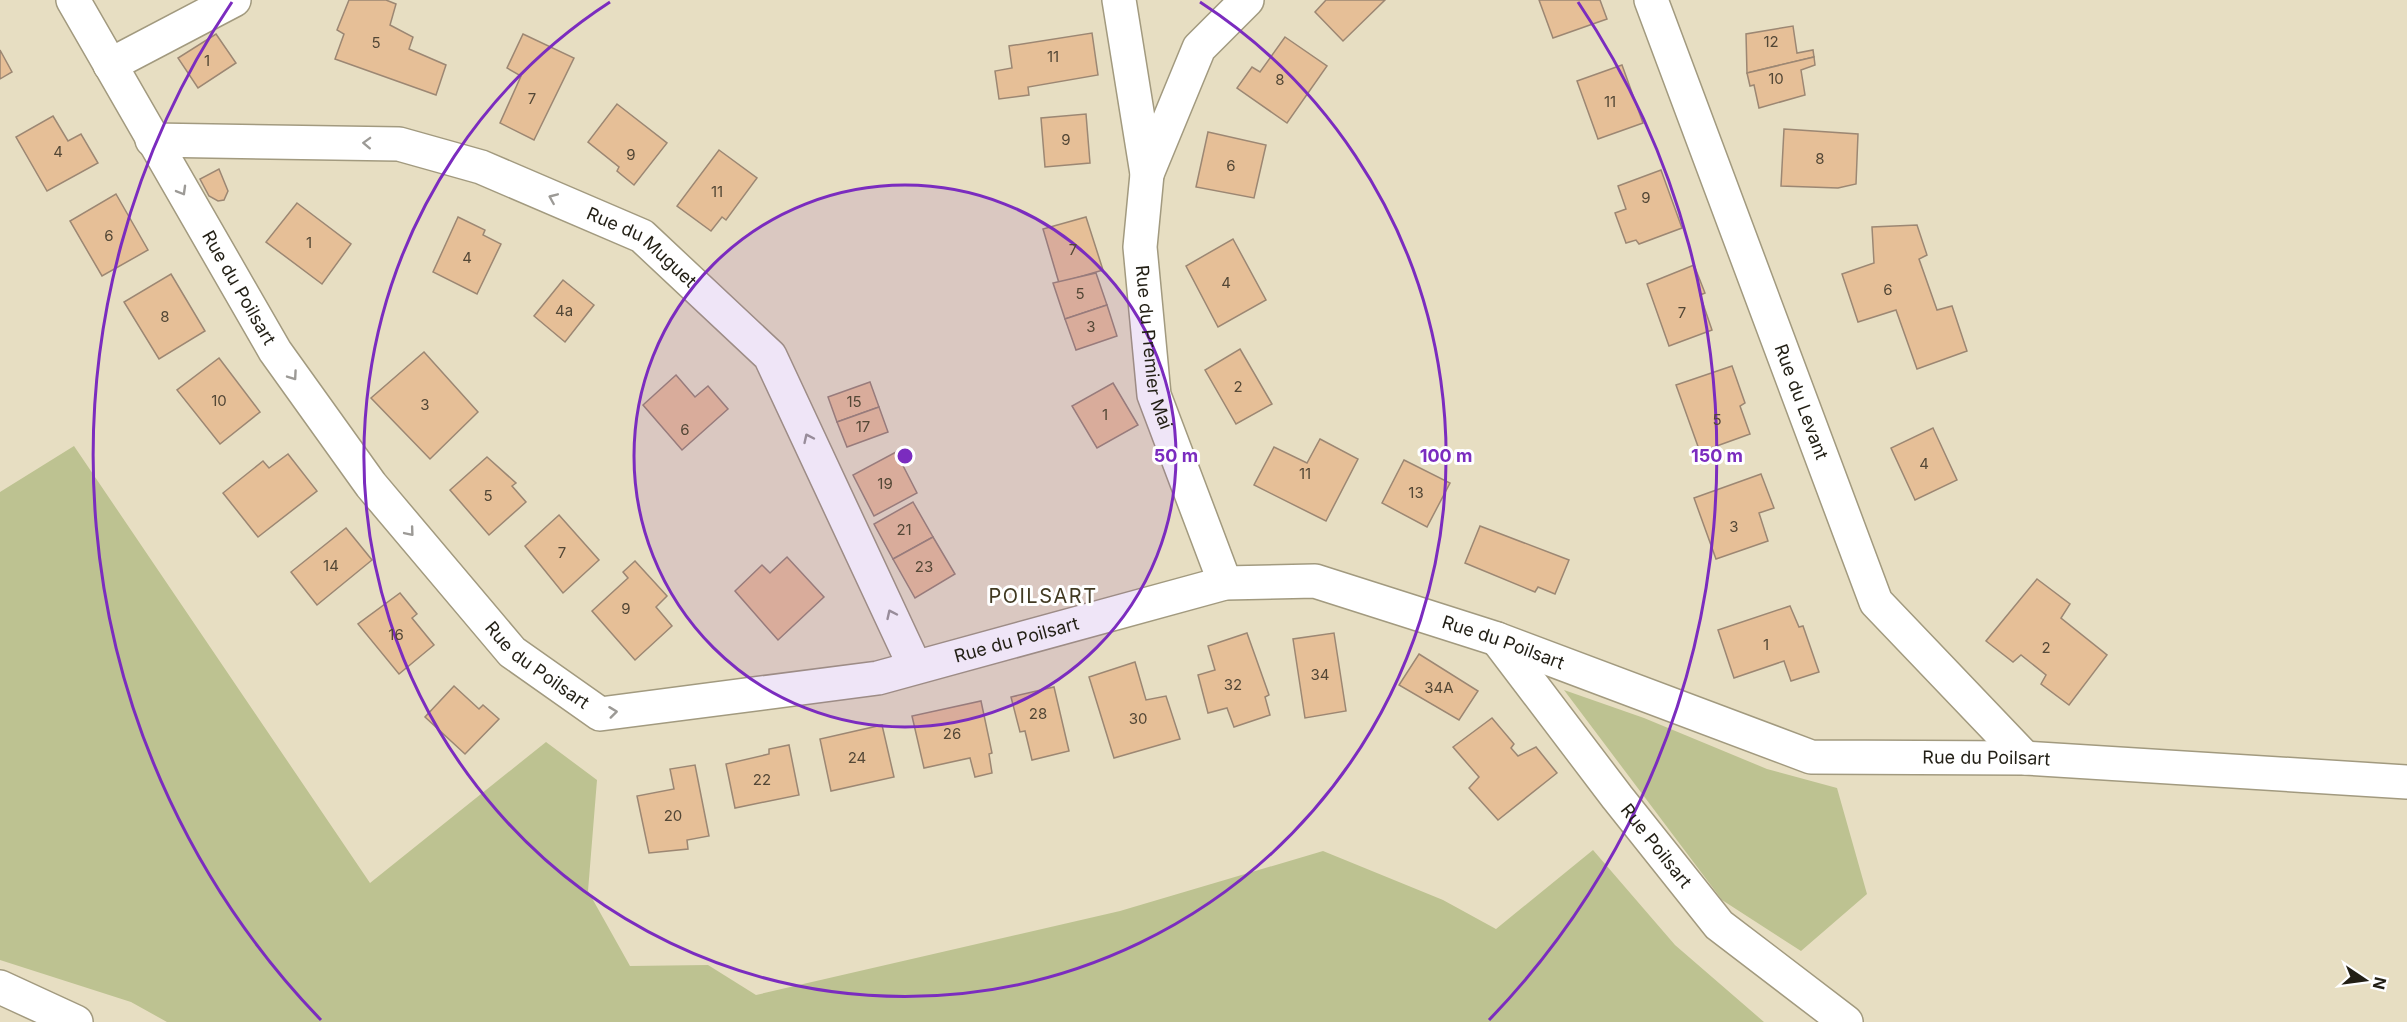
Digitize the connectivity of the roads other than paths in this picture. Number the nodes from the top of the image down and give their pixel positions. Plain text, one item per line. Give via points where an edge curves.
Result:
1 (73, 0) edge
2 (234, 0) edge
3 (1119, 0) edge
4 (1247, 0) edge
5 (1651, 0) edge
6 (110, 65) junction
7 (152, 140) junction
8 (1147, 174) junction
9 (1226, 583) junction
10 (1497, 639) junction
11 (915, 668) junction
12 (2025, 758) junction
13 (2407, 782) edge
14 (0, 987) edge
15 (76, 1022) edge
16 (1846, 1022) edge

1 - 6 street, Rue du Poilsart
2 - 6 street
3 - 8 street, Rue du Premier Mai
4 - 8 street, Rue du Premier Mai via 1199,48
5 - 12 street, Rue du Levant via 1876,602
6 - 7 street, Rue du Poilsart
11 -> 7 street, Rue du Muguet via 770,356 642,236 481,167 399,144
7 -> 11 street, Rue du Poilsart via 275,351 371,485 512,652 600,714 878,678
8 - 9 street, Rue du Premier Mai via 1140,247 1154,395
9 - 10 street, Rue du Poilsart via 1315,582
9 - 11 street, Rue du Poilsart
10 - 12 street, Rue du Poilsart via 1811,757
10 - 16 street, Rue Poilsart via 1719,925
12 - 13 street, Rue du Poilsart
14 - 15 street

